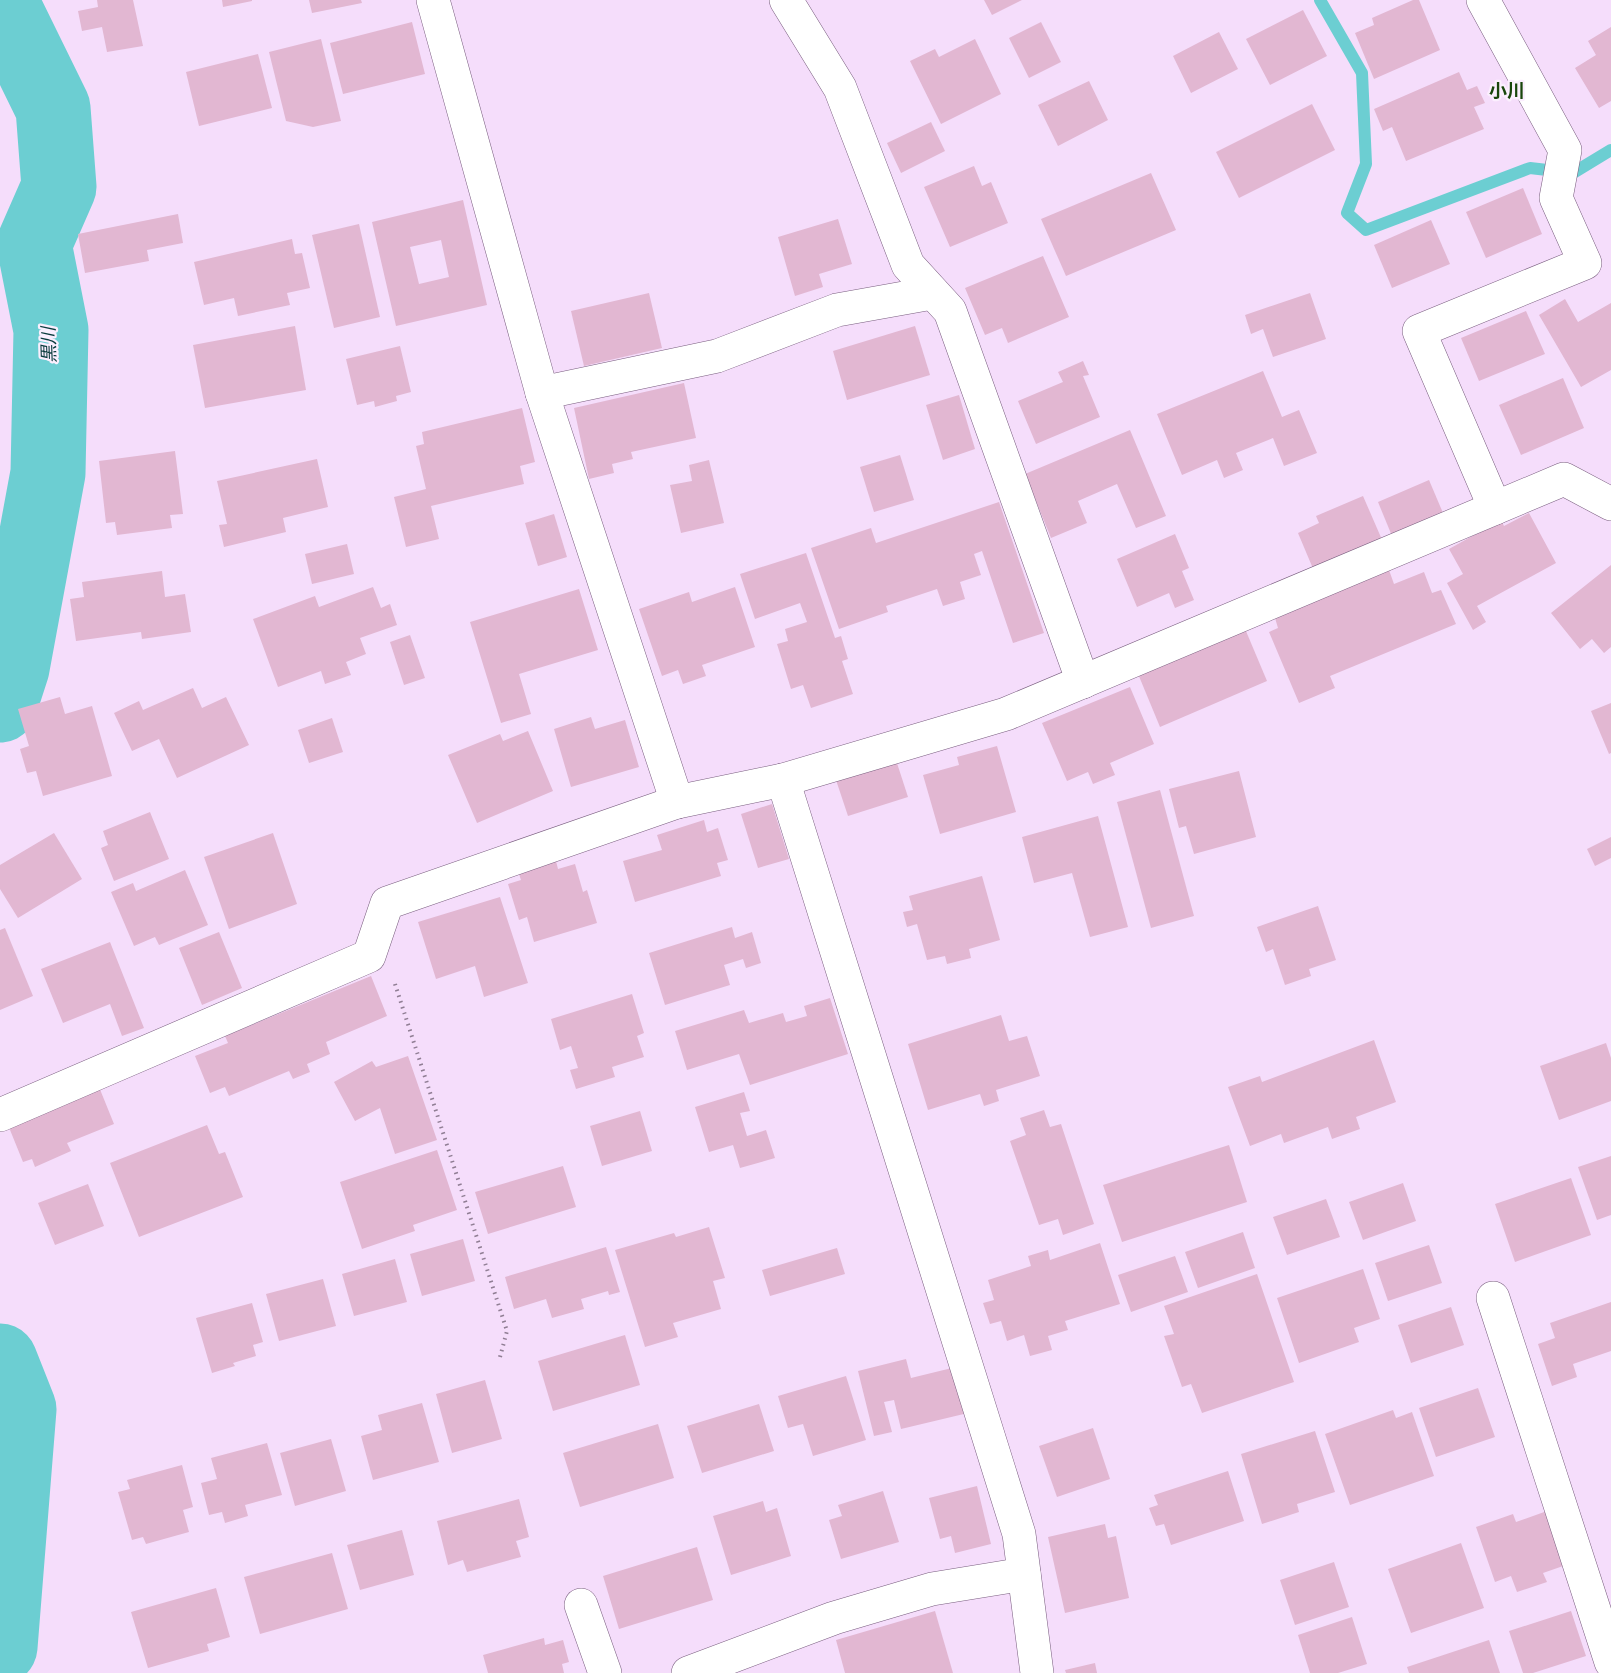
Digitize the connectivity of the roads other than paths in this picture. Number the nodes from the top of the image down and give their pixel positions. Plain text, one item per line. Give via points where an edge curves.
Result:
1 (434, 0) edge
2 (786, 0) edge
3 (1483, 0) edge
4 (933, 292) junction
5 (542, 393) junction
6 (1611, 504) edge
7 (1495, 508) junction
8 (1083, 682) junction
9 (783, 780) junction
10 (676, 802) junction
11 (0, 1115) edge
12 (1493, 1298) dead end
13 (1024, 1574) junction
14 (581, 1605) dead end
15 (1611, 1662) edge
16 (605, 1673) edge
17 (688, 1673) edge
18 (1037, 1673) edge

1 - 5 street
2 - 4 street via 840,88 908,265
3 - 7 street via 1565,150 1556,198 1585,263 1419,331
4 - 5 street via 837,310 717,356
4 - 8 street via 950,311
5 - 10 street
6 - 7 street via 1564,479
7 - 8 street
8 - 9 street via 1006,714
9 - 10 street
9 - 13 street via 1016,1523
10 - 11 street via 387,903 369,956
12 - 15 street
13 - 17 street via 932,1589 845,1615
13 - 18 street
14 - 16 street

